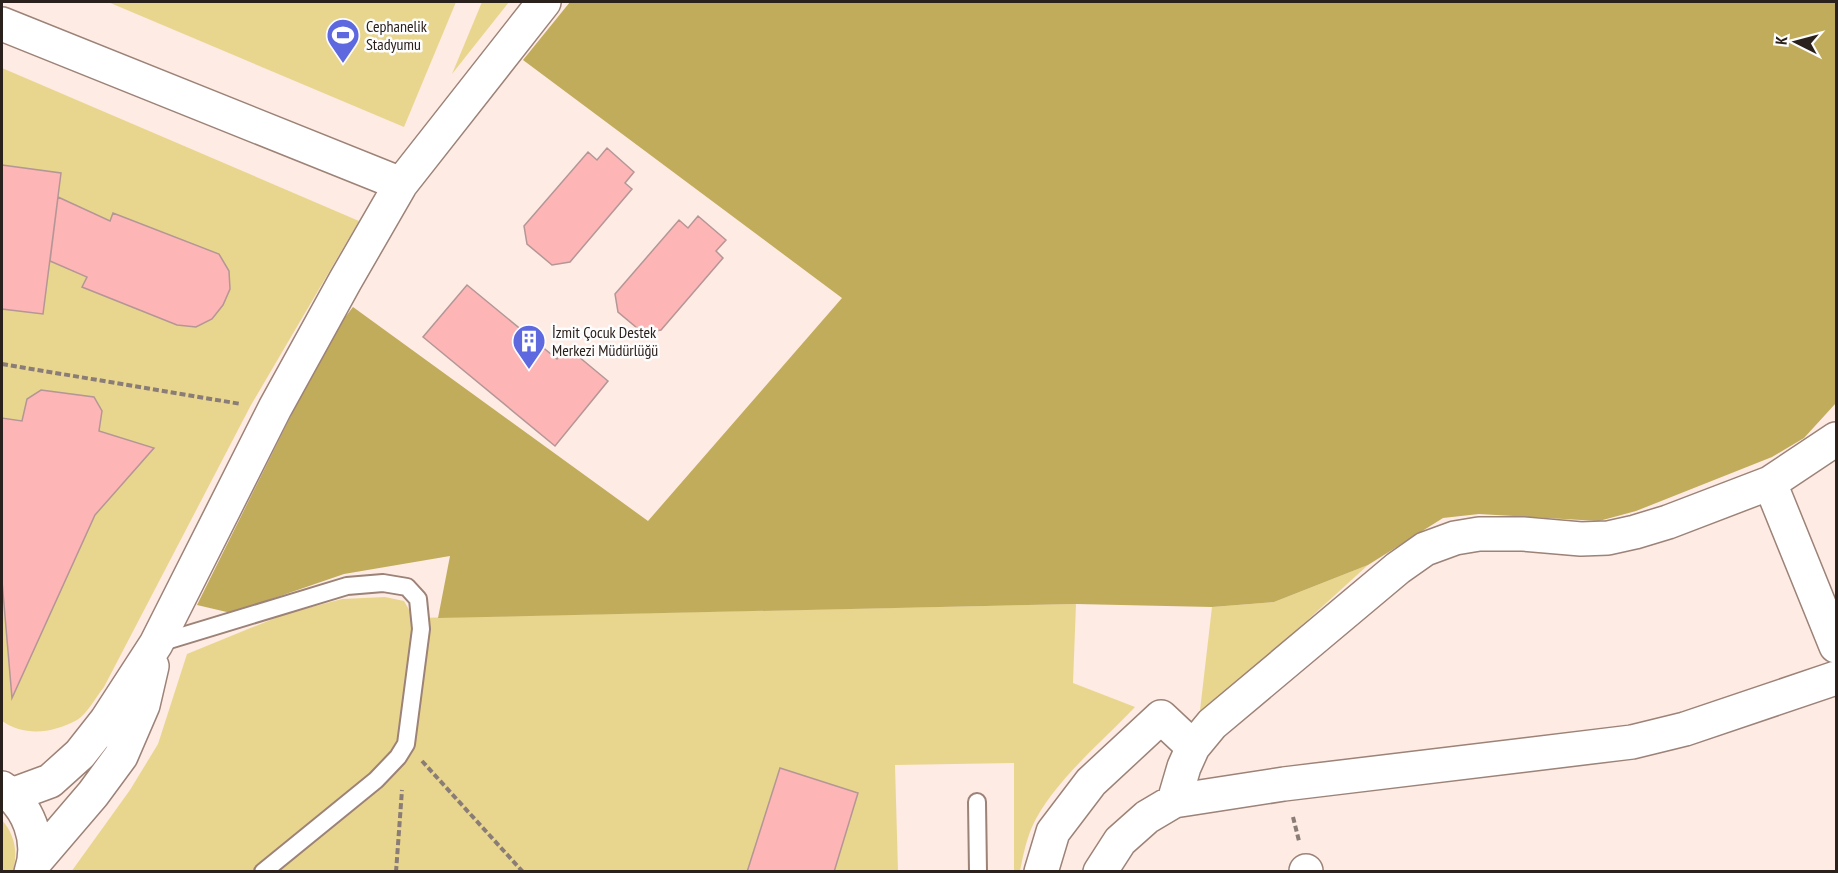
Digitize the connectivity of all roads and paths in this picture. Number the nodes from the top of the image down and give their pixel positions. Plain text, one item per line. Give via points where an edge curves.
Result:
1 (544, 2) edge
2 (2, 24) edge
3 (401, 184) junction
4 (2, 364) edge
5 (275, 408) junction
6 (1836, 439) edge
7 (1770, 483) junction
8 (156, 644) junction
9 (1836, 646) edge
10 (1836, 678) edge
11 (406, 744) junction
12 (1193, 747) junction
13 (1284, 784) junction
14 (7, 792) edge
15 (1174, 801) junction
16 (977, 802) dead end
17 (32, 867) edge
18 (1306, 871) edge
19 (263, 872) edge
20 (396, 872) edge
21 (523, 872) edge
22 (978, 872) edge
23 (1041, 872) edge
24 (1100, 872) edge

1 - 3 street
2 - 3 street
3 - 5 street
4 - 5 path
5 - 8 street
6 - 7 street
7 - 9 street
7 - 12 street via 1668,522 1608,538 1479,534 1425,549 1212,724
8 - 11 lane via 347,586 382,583 407,587 418,599 421,629
8 - 14 street via 80,754 50,781
8 - 17 street via 143,705 121,756
10 - 13 street via 1684,729 1632,741
11 - 19 lane via 376,780
11 - 20 path
11 - 21 path
12 - 15 street
12 - 23 street via 1161,717 1091,782 1053,832
13 - 15 street
13 - 18 path
14 - 17 street via 27,814 34,838
15 - 24 street via 1147,817 1120,841
16 - 22 lane

